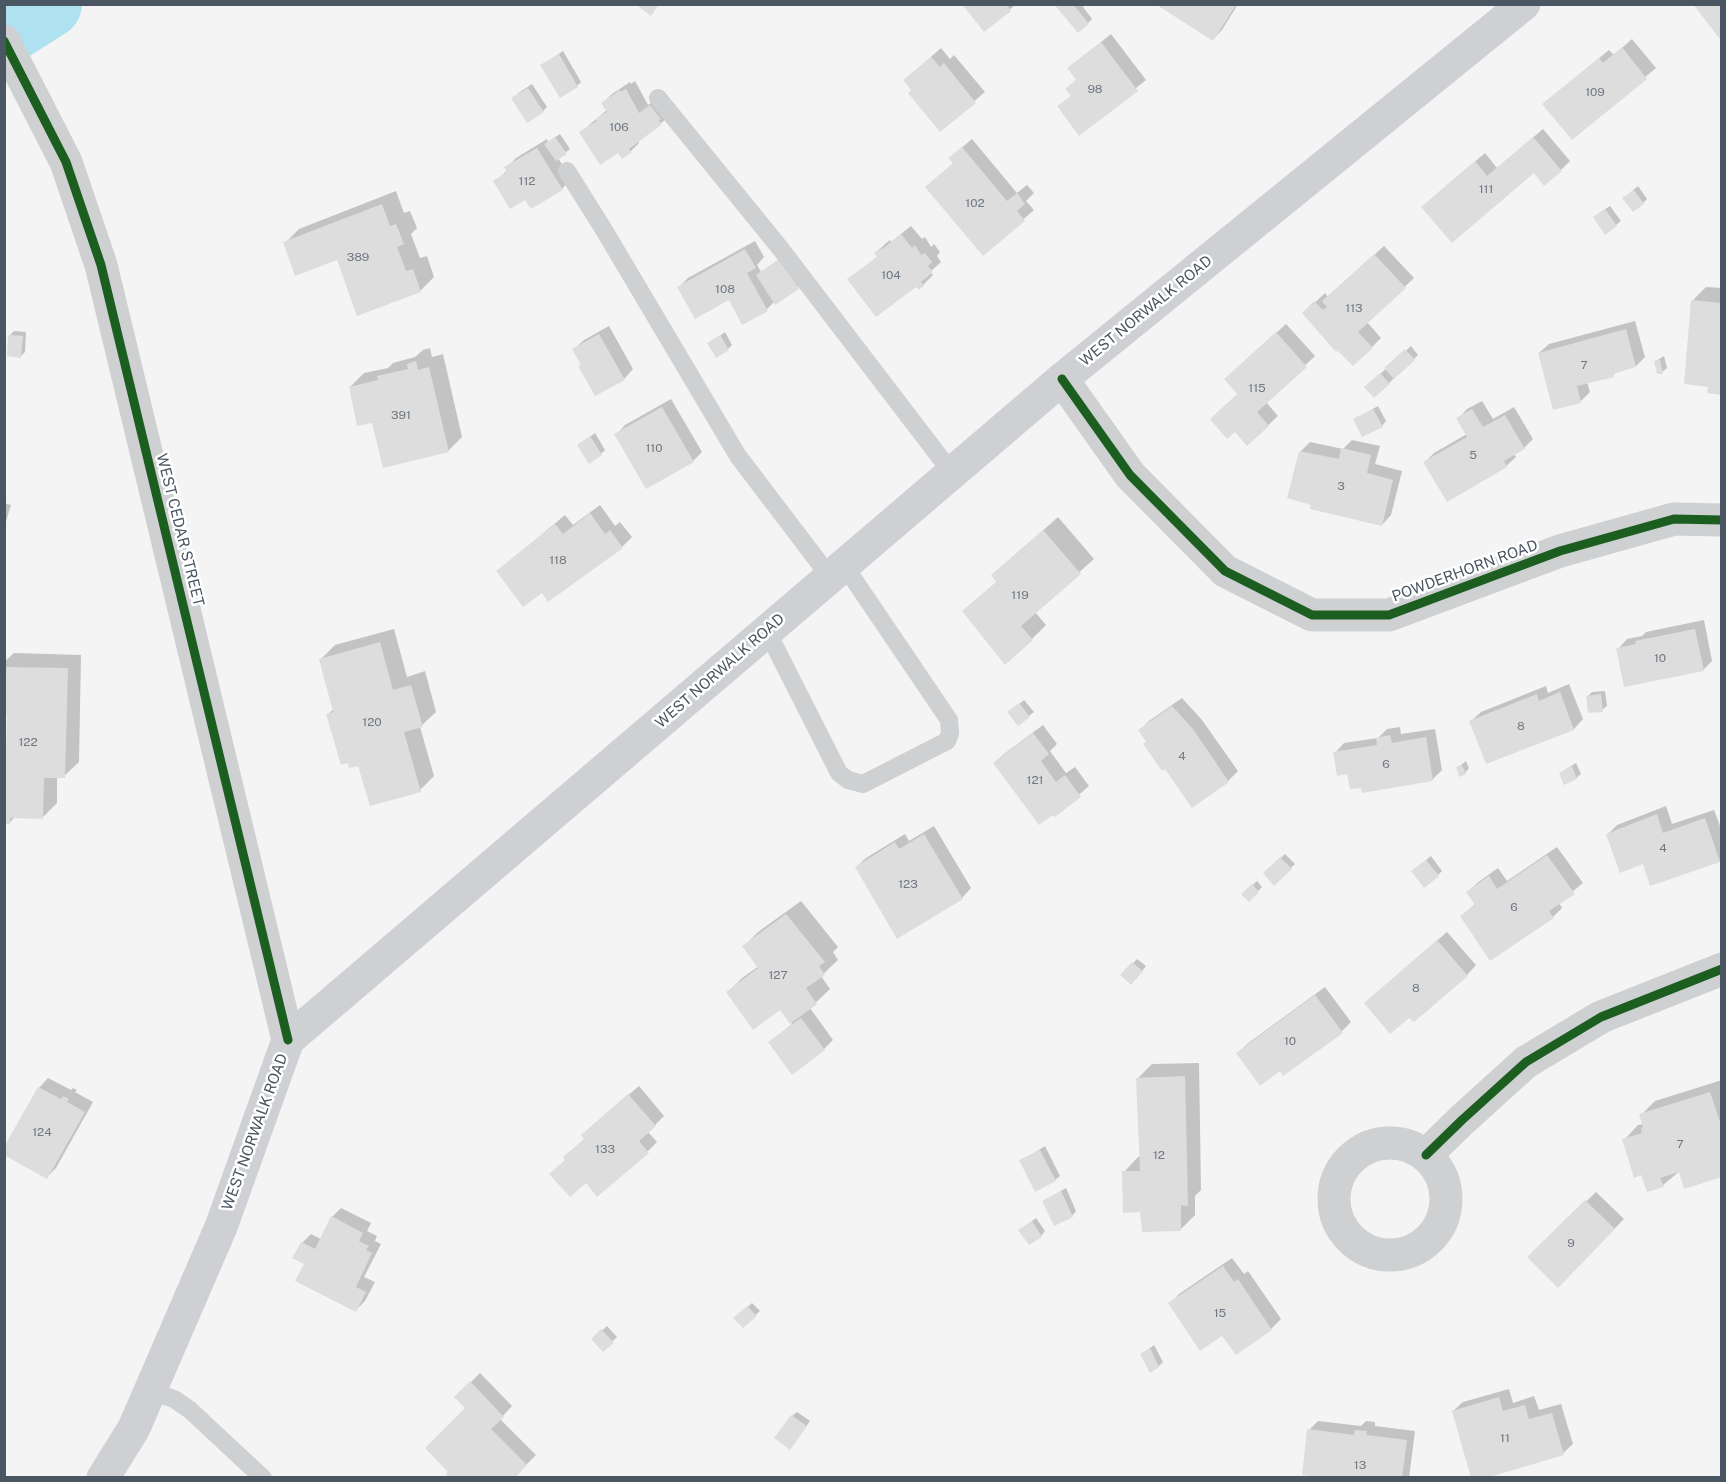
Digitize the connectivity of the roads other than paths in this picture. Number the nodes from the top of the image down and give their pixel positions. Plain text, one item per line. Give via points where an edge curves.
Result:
1 (1524, 4) edge
2 (9, 52) edge
3 (658, 98) dead end
4 (567, 171) dead end
5 (1062, 379) junction
6 (952, 473) junction
7 (1722, 520) edge
8 (837, 571) junction
9 (767, 631) junction
10 (1722, 969) edge
11 (288, 1040) junction
12 (1426, 1155) dead end
13 (150, 1391) junction
14 (103, 1478) edge
15 (263, 1478) edge

1 - 5 main road, WEST NORWALK ROAD
2 - 11 street, WEST CEDAR STREET via 66,162 101,265
3 - 6 lane via 780,248
4 - 8 lane via 738,456
5 - 6 main road, WEST NORWALK ROAD
5 - 7 street, POWDERHORN ROAD via 1130,475 1224,571 1312,615 1389,615 1560,551 1674,519
6 - 8 main road, WEST NORWALK ROAD
8 - 9 main road, WEST NORWALK ROAD
8 - 9 lane via 949,720 947,741 863,784 848,780 839,773
9 - 11 main road, WEST NORWALK ROAD
10 - 12 street via 1602,1017 1526,1062
11 - 13 main road, WEST NORWALK ROAD via 221,1227
13 - 14 main road, WEST NORWALK ROAD via 134,1428
13 - 15 lane via 174,1399 190,1410

